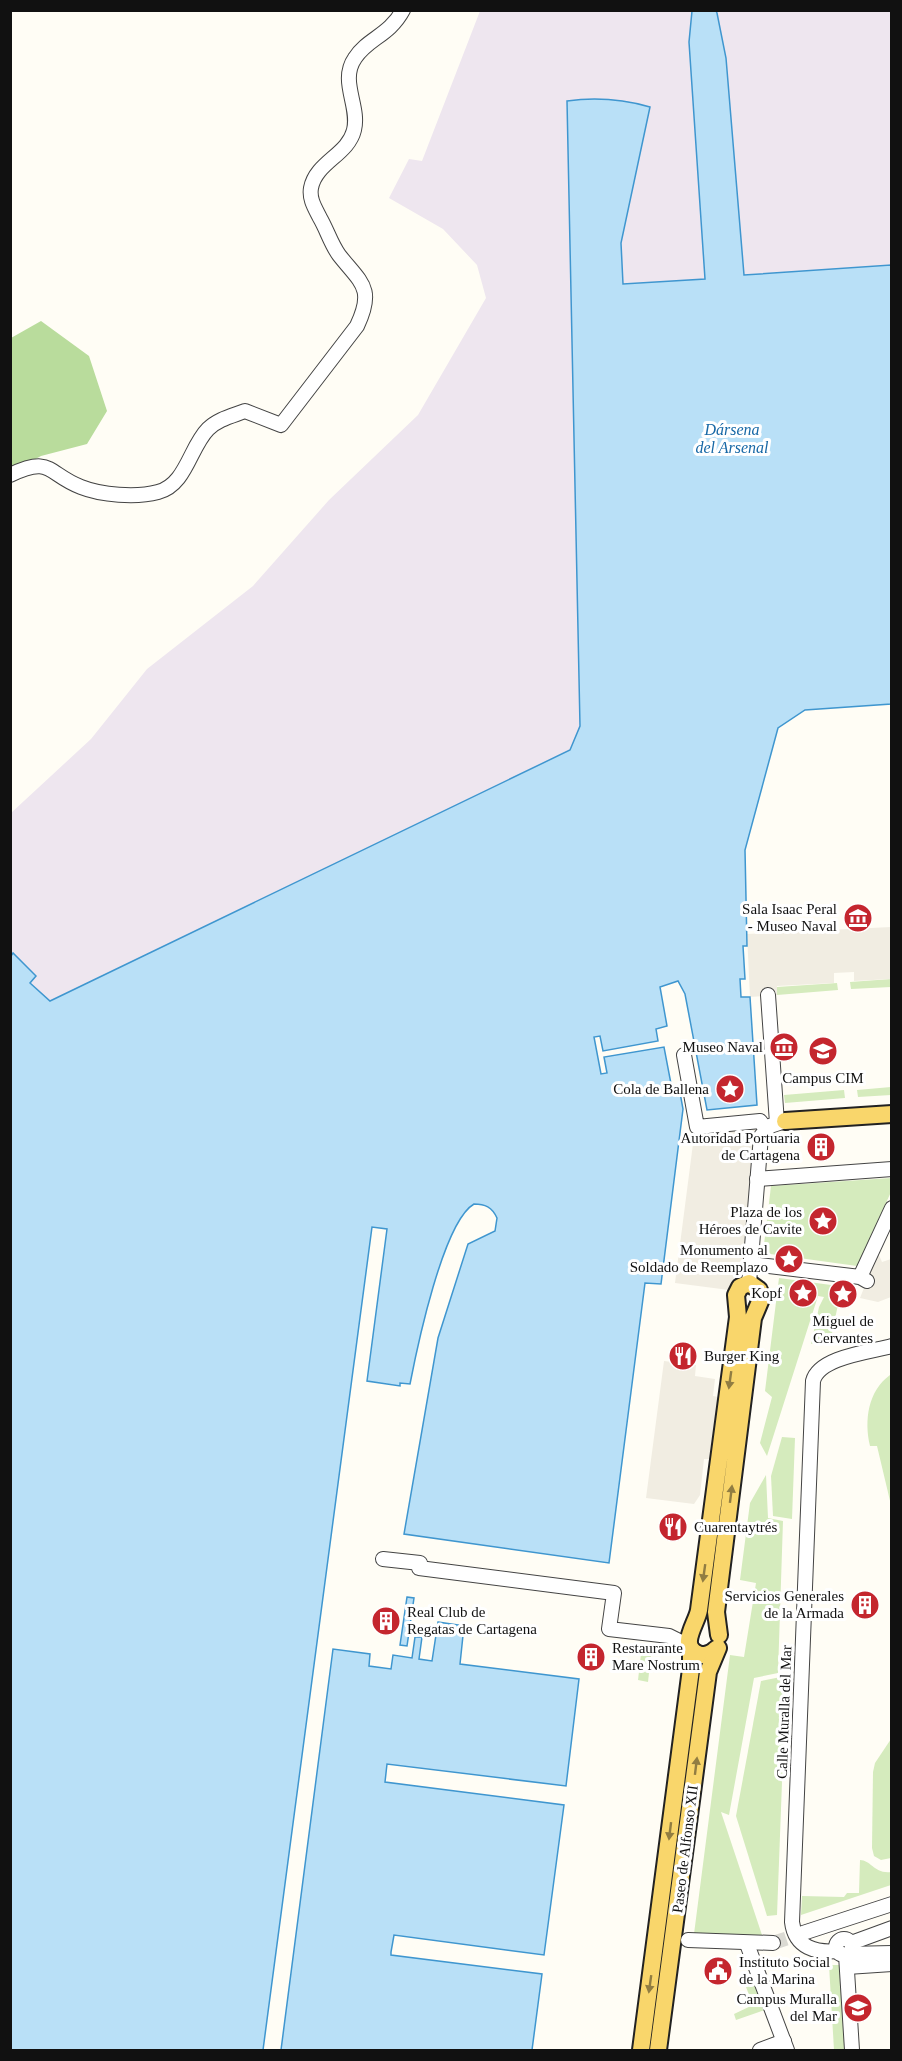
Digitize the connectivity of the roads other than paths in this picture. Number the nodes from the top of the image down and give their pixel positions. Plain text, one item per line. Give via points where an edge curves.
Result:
1 (403, 10) edge
2 (10, 475) edge
3 (768, 995) dead end
4 (684, 1055) dead end
5 (891, 1114) edge
6 (776, 1124) junction
7 (891, 1169) edge
8 (757, 1179) junction
9 (891, 1208) edge
10 (750, 1264) junction
11 (749, 1283) junction
12 (737, 1301) junction
13 (758, 1305) junction
14 (891, 1346) edge
15 (383, 1558) dead end
16 (691, 1639) junction
17 (718, 1642) junction
18 (891, 1904) edge
19 (658, 1926) junction
20 (891, 1928) edge
21 (675, 1929) junction
22 (803, 1939) junction
23 (688, 1940) junction
24 (773, 1943) tunnel mouth
25 (747, 1944) junction
26 (845, 1952) junction
27 (671, 1953) junction
28 (891, 1953) edge
29 (891, 1964) edge
30 (785, 2046) edge
31 (641, 2050) edge
32 (658, 2050) edge
33 (760, 2050) edge
34 (852, 2050) edge

1 - 2 street via 396,23 352,61 348,85 354,130 346,144 317,172 311,189 312,204 338,253 362,280 365,310 281,425 245,411 219,421 207,430 174,483 161,492 146,495 92,492 49,467 24,469
3 - 6 street
4 - 6 street via 698,1127 760,1121
5 - 6 main road
6 - 8 street via 760,1141
7 - 8 street
8 - 10 street
9 - 10 street via 863,1279
10 - 11 street
11 - 12 main road via 738,1289
11 - 13 main road via 761,1293
12 - 13 main road via 745,1308
12 -> 16 main road, Paseo de Alfonso XII via 699,1610
17 -> 13 main road, Paseo de Alfonso XII via 716,1612 753,1318
14 - 22 street, Calle Muralla del Mar via 826,1364 813,1381 792,1922 795,1935
15 - 16 street via 420,1563 419,1568 614,1593 609,1629
16 - 17 main road via 703,1656
16 - 17 main road via 700,1625 709,1625
16 -> 19 main road, Paseo de Alfonso XII via 691,1669
21 -> 17 main road, Paseo de Alfonso XII via 708,1672
18 - 22 street
19 - 21 main road
19 -> 31 main road, Paseo de Alfonso XII
20 - 26 street
21 - 23 street
21 - 27 main road, Paseo de Alfonso XII
22 - 26 street via 820,1953
23 - 25 street
23 - 27 street
24 - 25 street
25 - 30 street
26 - 28 street
26 - 29 street
26 - 34 street
27 - 32 main road, Paseo de Alfonso XII
30 - 33 street

